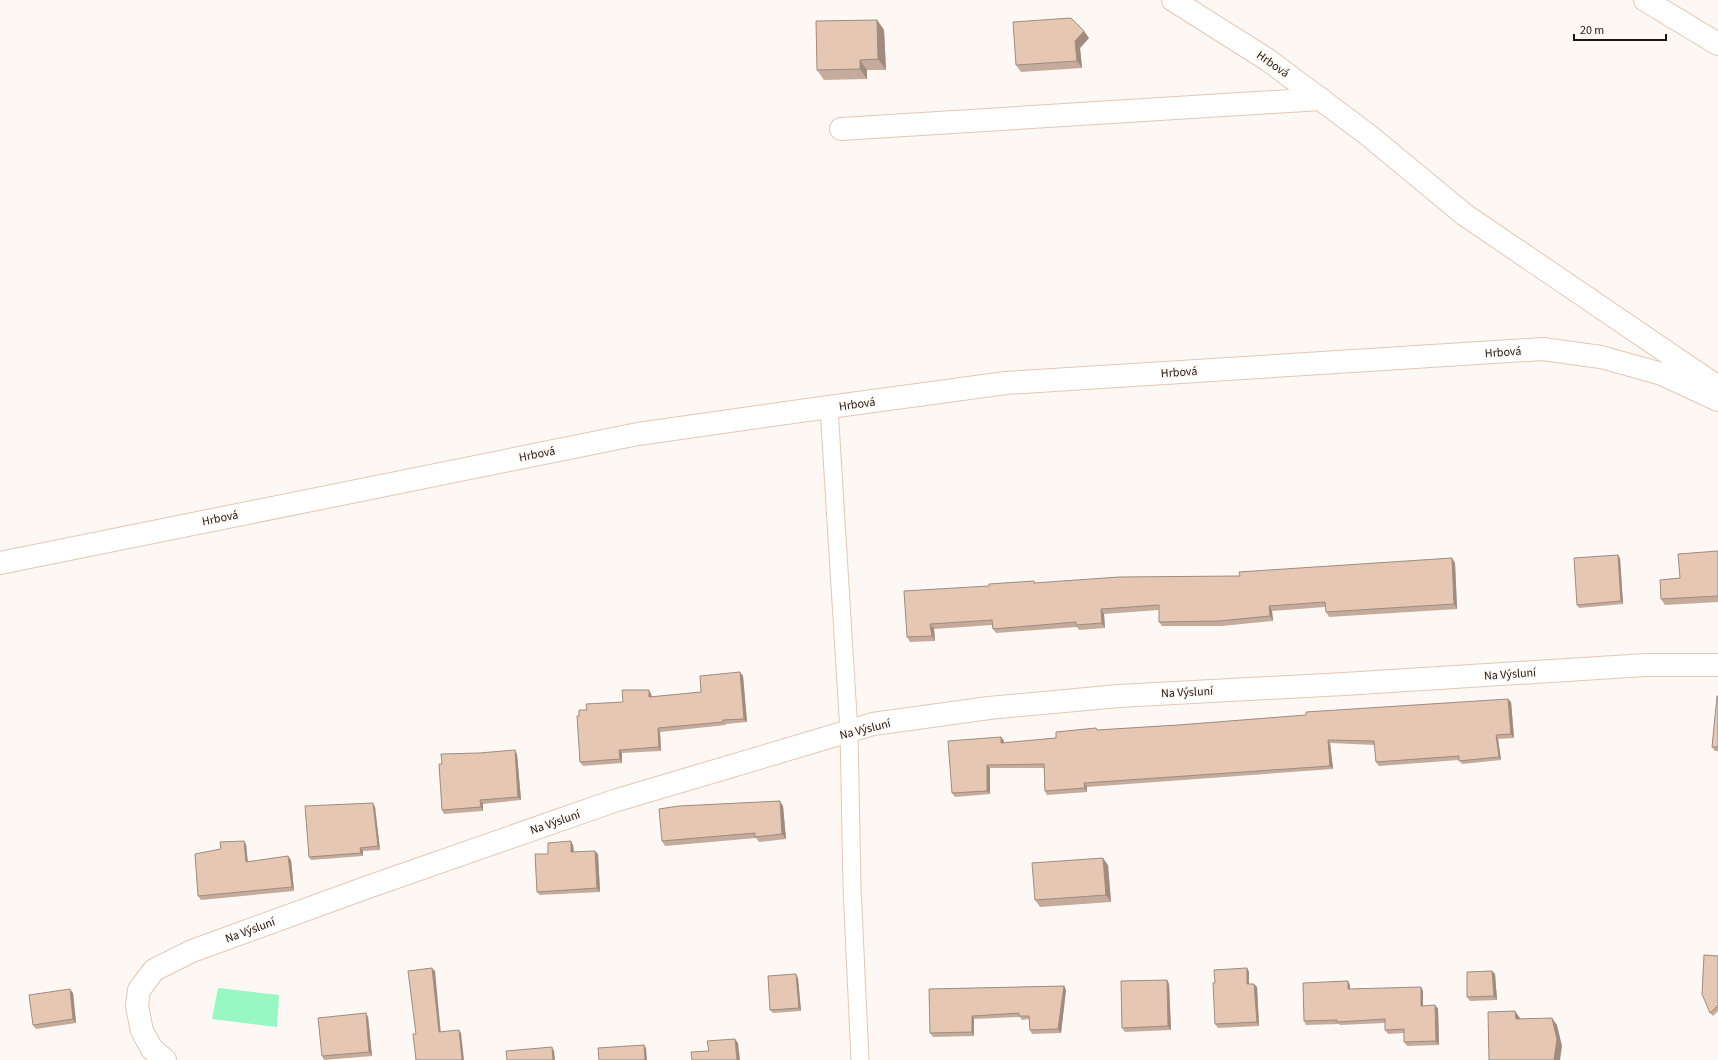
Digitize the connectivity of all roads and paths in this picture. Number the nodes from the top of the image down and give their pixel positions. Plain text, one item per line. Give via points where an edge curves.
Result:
1 (1174, 0) edge
2 (1645, 0) edge
3 (1718, 44) edge
4 (1321, 99) junction
5 (841, 129) dead end
6 (1718, 386) edge
7 (1718, 400) edge
8 (829, 407) junction
9 (0, 562) edge
10 (1718, 665) edge
11 (849, 732) junction
12 (165, 1060) edge
13 (860, 1060) edge

1 - 4 street, Hrbová via 1268,60
2 - 3 street
4 - 5 street
4 - 6 street, Hrbová via 1465,216
7 - 8 street, Hrbová via 1662,374 1601,357 1543,349 1006,383
8 - 9 street, Hrbová via 638,434
8 - 11 lane
10 - 11 street, Na Výsluní via 1646,665 1119,696 989,708 873,724
11 - 12 street, Na Výsluní via 614,802 192,951 154,970 139,990 136,1006 142,1031 152,1049
11 - 13 lane via 852,887

